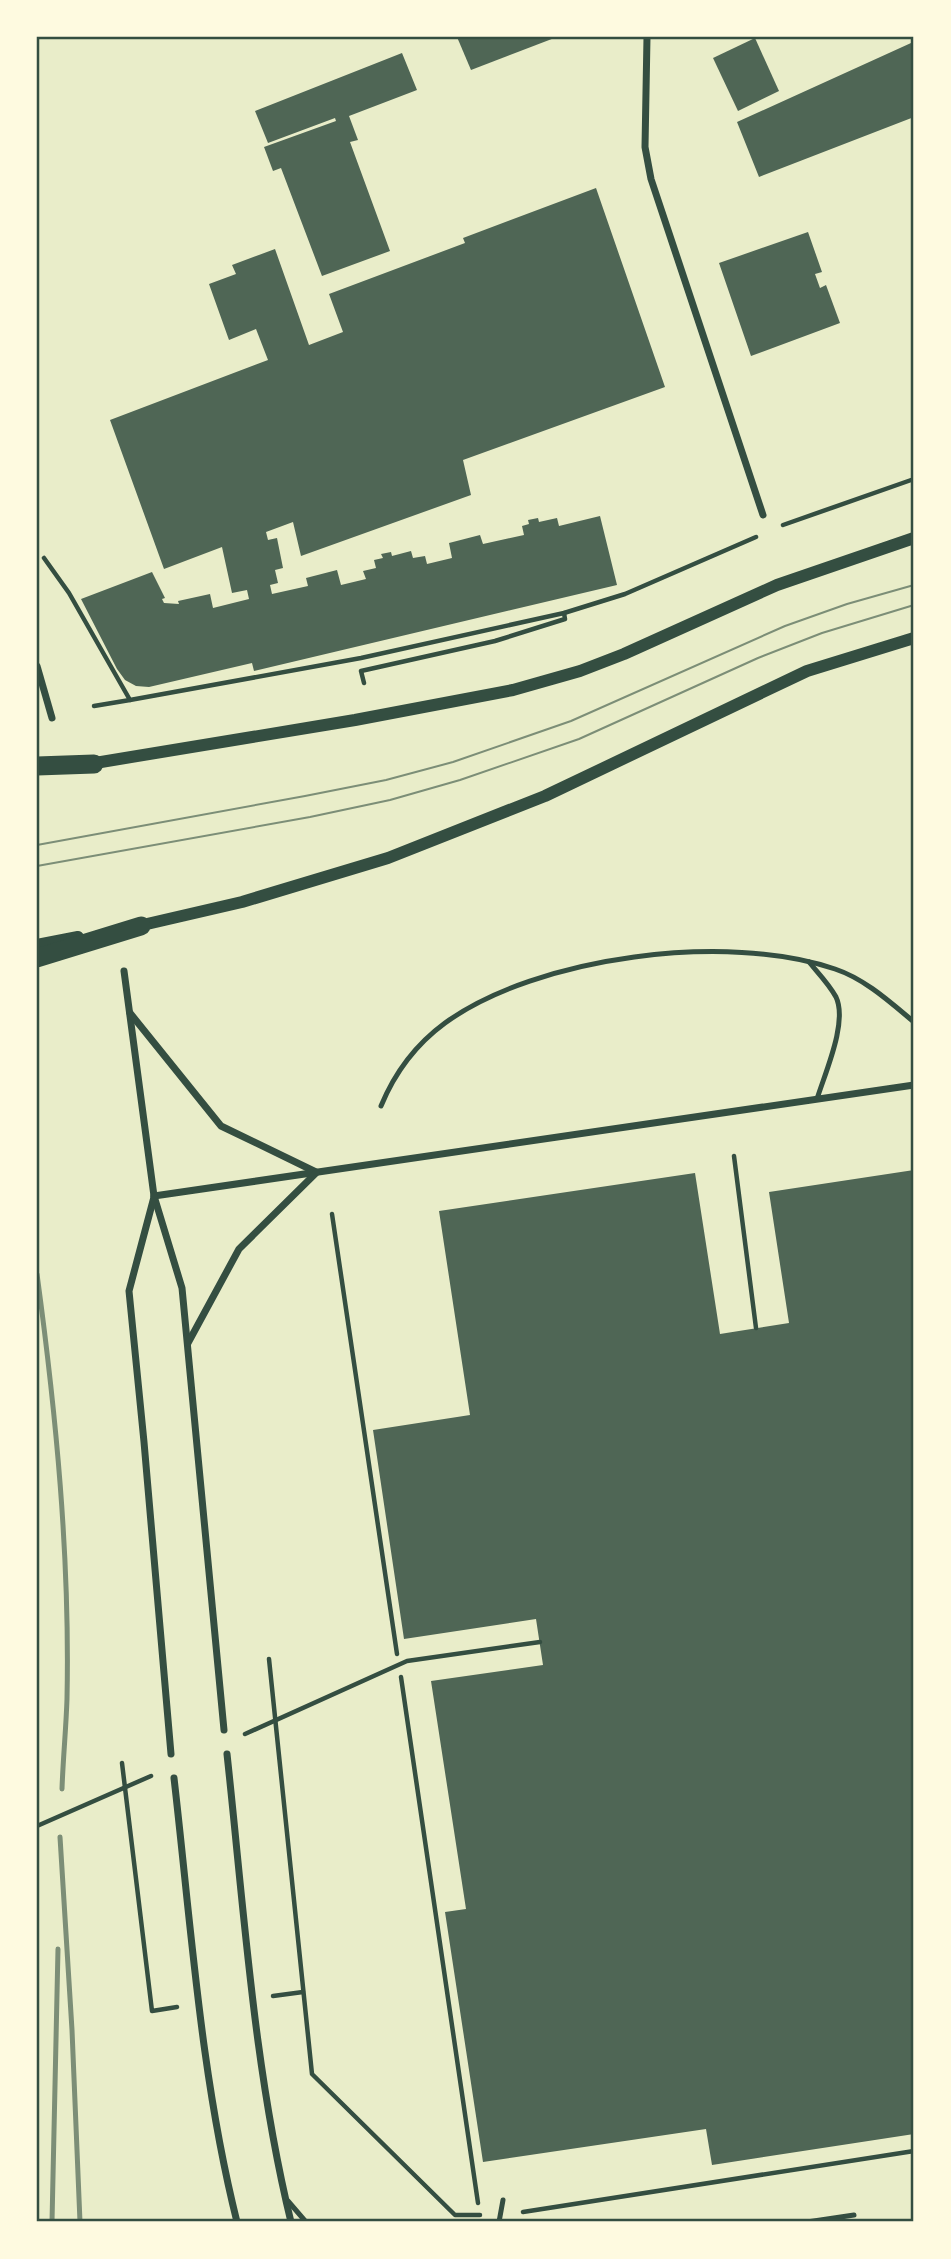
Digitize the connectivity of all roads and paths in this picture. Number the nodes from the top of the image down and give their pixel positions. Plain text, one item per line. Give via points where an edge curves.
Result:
1 (647, 37) edge
2 (914, 479) edge
3 (763, 515) dead end
4 (775, 529) dead end
5 (762, 534) dead end
6 (914, 538) edge
7 (44, 558) dead end
8 (564, 613) junction
9 (914, 638) edge
10 (37, 666) edge
11 (364, 683) dead end
12 (130, 700) junction
13 (94, 706) dead end
14 (52, 718) dead end
15 (94, 764) junction
16 (37, 766) edge
17 (37, 773) edge
18 (141, 926) junction
19 (37, 945) edge
20 (37, 958) edge
21 (808, 962) junction
22 (124, 971) dead end
23 (130, 1012) junction
24 (914, 1022) edge
25 (914, 1085) edge
26 (817, 1099) junction
27 (381, 1106) dead end
28 (734, 1156) dead end
29 (317, 1173) junction
30 (154, 1196) junction
31 (332, 1214) dead end
32 (756, 1328) dead end
33 (188, 1344) junction
34 (540, 1642) dead end
35 (397, 1654) dead end
36 (269, 1659) dead end
37 (407, 1661) dead end
38 (401, 1677) dead end
39 (224, 1730) dead end
40 (171, 1754) dead end
41 (227, 1754) dead end
42 (122, 1763) dead end
43 (174, 1778) dead end
44 (144, 1943) dead end
45 (914, 2151) edge
46 (285, 2199) junction
47 (503, 2200) dead end
48 (480, 2215) junction
49 (854, 2215) dead end
50 (500, 2219) edge
51 (237, 2222) edge
52 (291, 2222) edge
53 (306, 2222) edge
54 (807, 2222) edge

1 - 3 street via 645,147 650,179
2 - 4 path
5 - 8 path via 625,594
6 - 15 street via 777,585 580,671 513,690
7 - 12 path
8 - 11 path via 565,619 495,641 361,671
8 - 12 path via 361,658
9 - 18 street via 807,671 545,796 388,858 242,902
10 - 14 street
12 - 13 path
15 - 16 highway
15 - 17 street
18 - 19 street
18 - 20 highway
21 - 24 lane via 859,980
21 - 26 lane via 840,1010 840,1024
21 - 27 lane via 751,953 670,953 616,958 544,977 480,1002 445,1023 405,1061
22 - 23 street
23 - 29 street via 221,1126
23 - 30 street
25 - 26 street
26 - 29 street
28 - 32 path
29 - 30 street
29 - 33 street via 239,1249
30 - 33 street via 182,1288
30 - 40 street via 129,1291
31 - 35 path
33 - 39 street
34 - 37 path
36 - 48 path via 312,2074 455,2215
38 - 48 path
41 - 46 street via 254,1998
42 - 44 path
43 - 51 street via 211,2093
45 - 50 path
46 - 52 street
46 - 53 lane
47 - 50 lane
48 - 50 path
49 - 54 lane

